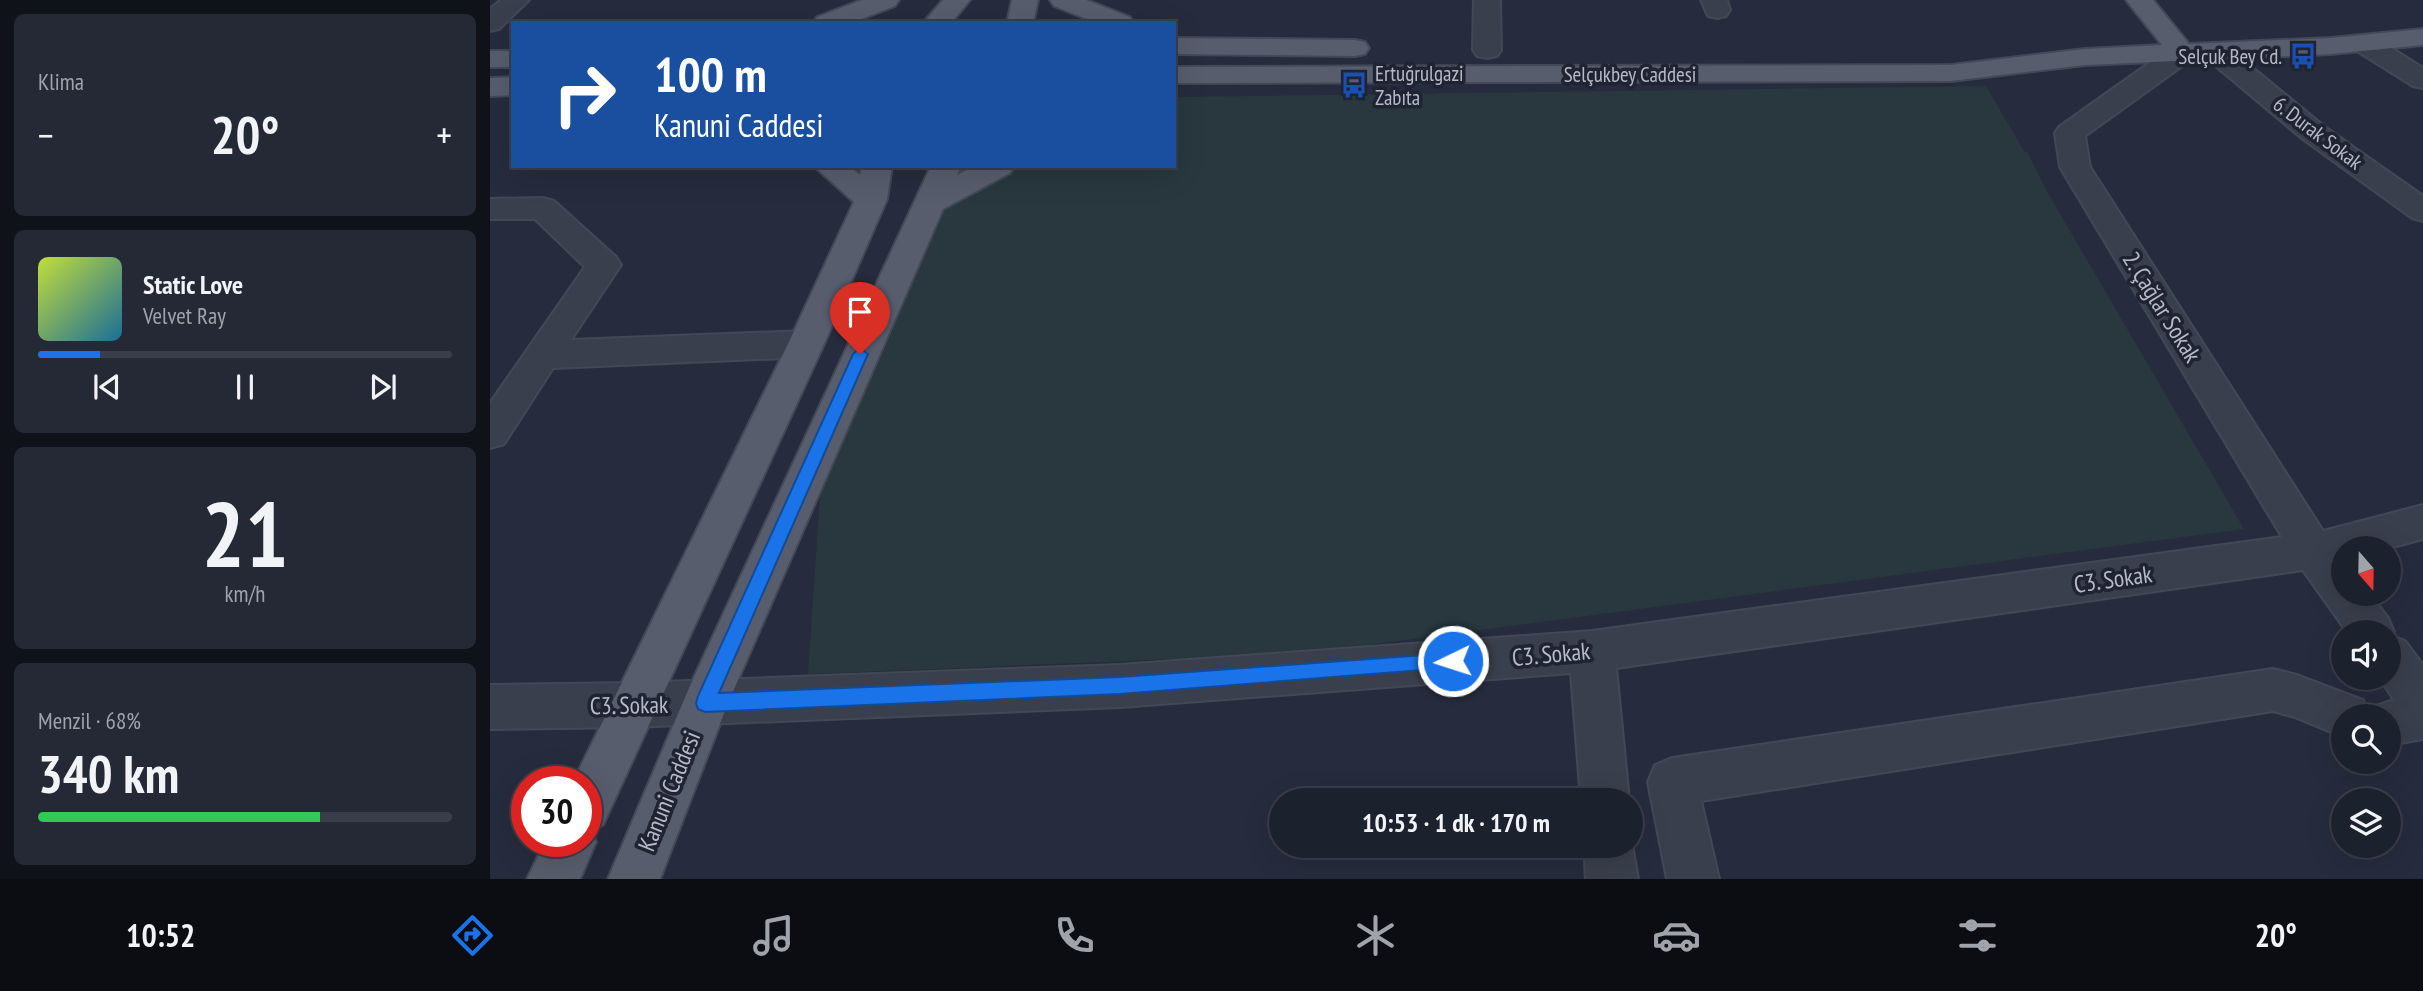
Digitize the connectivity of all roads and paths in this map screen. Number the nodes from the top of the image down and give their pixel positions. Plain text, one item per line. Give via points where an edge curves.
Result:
1 (516, 0) edge
2 (886, 0) edge
3 (957, 0) edge
4 (1025, 0) edge
5 (1063, 0) edge
6 (1487, 0) edge
7 (2139, 0) edge
8 (831, 21) edge
9 (938, 21) edge
10 (1020, 21) edge
11 (1116, 21) edge
12 (490, 23) edge
13 (2423, 37) edge
14 (2364, 43) junction
15 (1180, 44) edge
16 (1955, 46) dead end
17 (1613, 48) dead end
18 (1487, 50) junction
19 (2199, 52) junction
20 (2085, 57) junction
21 (511, 59) edge
22 (490, 60) edge
23 (1176, 75) edge
24 (2423, 80) edge
25 (490, 86) edge
26 (511, 86) edge
27 (834, 168) edge
28 (945, 168) edge
29 (995, 168) edge
30 (874, 183) edge
31 (927, 204) junction
32 (490, 209) edge
33 (2423, 211) edge
34 (806, 344) junction
35 (542, 355) junction
36 (490, 432) edge
37 (2423, 522) edge
38 (2313, 551) junction
39 (2331, 575) edge
40 (1592, 651) junction
41 (2401, 672) edge
42 (2423, 702) edge
43 (705, 703) junction
44 (633, 705) junction
45 (490, 707) edge
46 (2331, 710) edge
47 (2423, 716) edge
48 (2401, 721) edge
49 (602, 773) edge
50 (1604, 788) edge
51 (563, 857) edge
52 (1610, 858) edge
53 (553, 879) edge
54 (634, 879) edge
55 (1612, 879) edge
56 (1693, 879) edge

1 - 12 street
2 - 8 main road
3 - 9 main road
4 - 10 main road
5 - 11 main road
6 - 18 street
7 - 19 main road
13 - 14 main road, Selçukbey Caddesi
14 - 19 main road, Selçukbey Caddesi
14 - 24 street
15 - 18 main road, Selçukbey Caddesi
16 - 20 main road, Selçukbey Caddesi
17 - 18 main road, Selçukbey Caddesi
19 - 20 main road, Selçukbey Caddesi
19 - 33 street, 6. Durak Sokak
19 - 38 street, 2. Çağlar Sokak via 2070,133 2075,167
20 - 23 main road, Selçukbey Caddesi via 1951,73
21 - 22 main road
25 - 26 main road
27 - 30 main road
28 - 31 main road, Kanuni Caddesi
29 - 31 main road
30 - 34 main road
31 - 43 main road, Kanuni Caddesi
32 - 35 street via 543,208 604,265
34 - 35 street
34 - 44 main road
35 - 36 street
37 - 38 street, C3. Sokak
38 - 39 street, 2. Çağlar Sokak
38 - 40 street, C3. Sokak
40 - 43 street, C3. Sokak via 1120,686
40 - 50 street
41 - 42 street
43 - 44 street, C3. Sokak
43 - 54 main road, Kanuni Caddesi
44 - 45 street, C3. Sokak
44 - 49 main road
46 - 56 street via 2273,690 1672,782
47 - 48 street
51 - 53 main road
52 - 55 street

